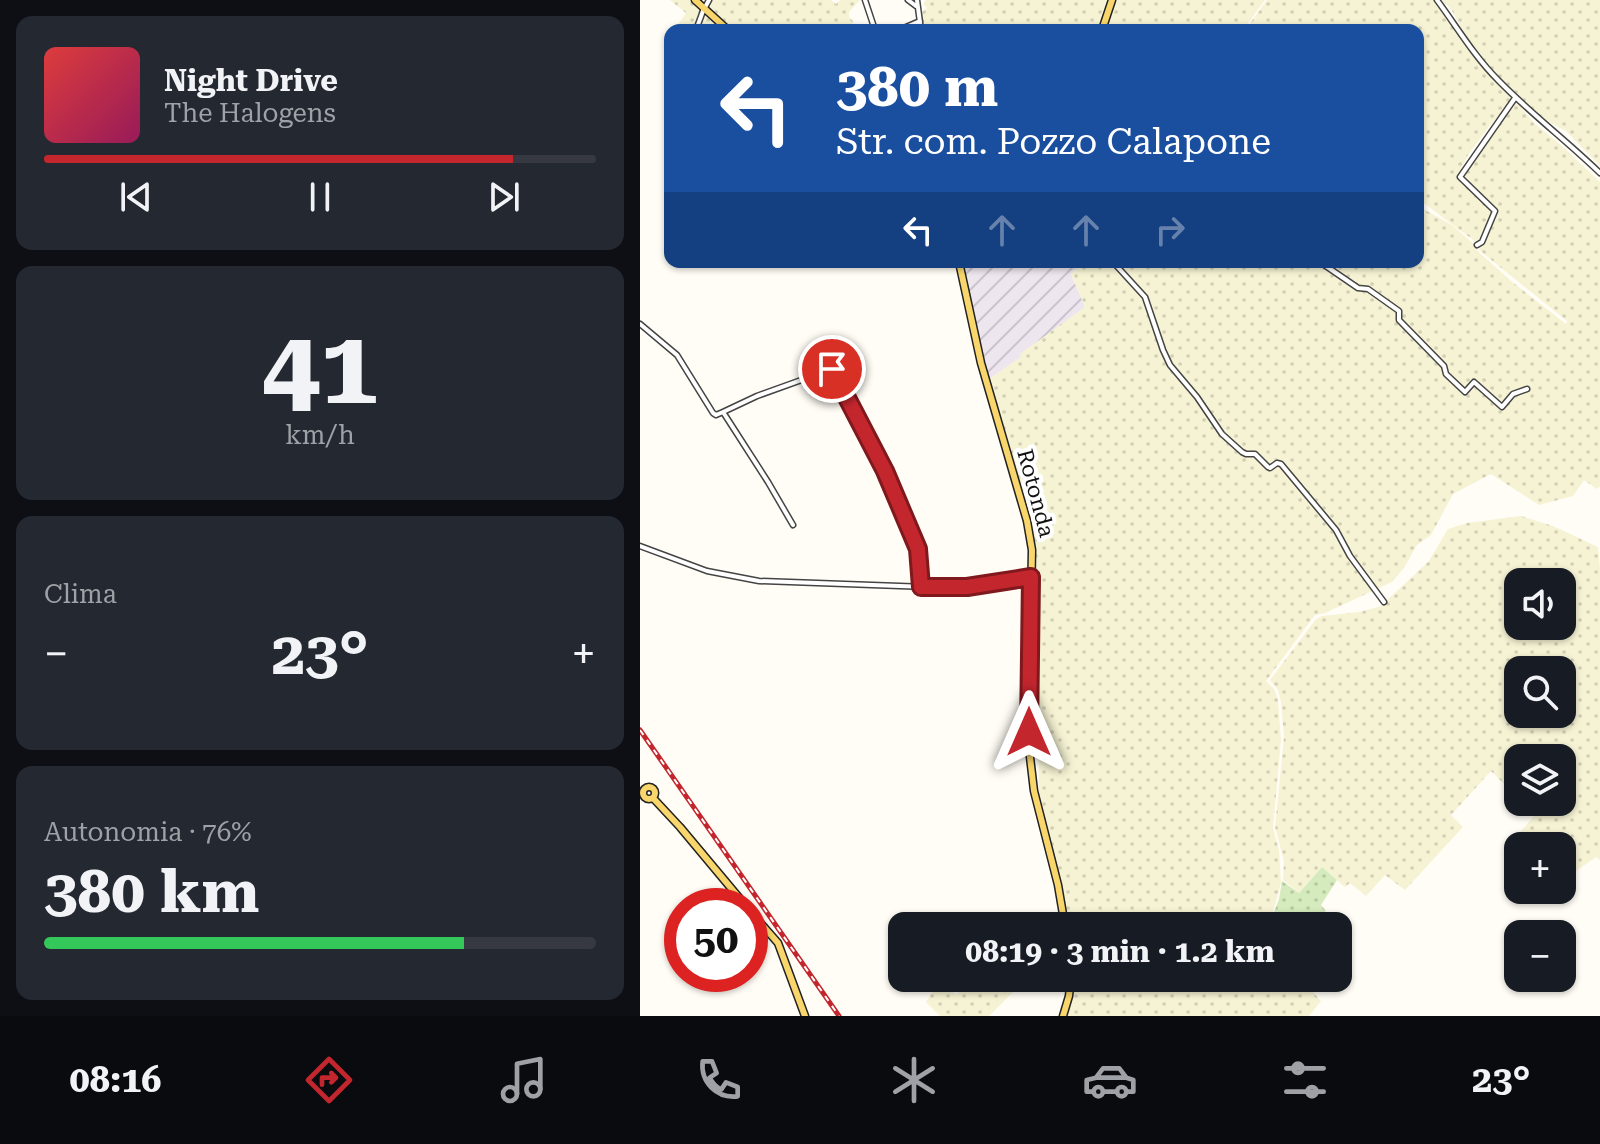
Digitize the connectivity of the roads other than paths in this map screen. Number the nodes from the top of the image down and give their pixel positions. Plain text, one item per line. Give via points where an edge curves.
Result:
1 (695, 0) edge
2 (709, 0) edge
3 (865, 0) edge
4 (908, 0) edge
5 (917, 0) edge
6 (1112, 0) edge
7 (1437, 0) edge
8 (704, 8) junction
9 (918, 8) junction
10 (920, 21) junction
11 (698, 24) edge
12 (721, 24) edge
13 (873, 24) edge
14 (913, 24) edge
15 (920, 24) edge
16 (1104, 24) edge
17 (1515, 98) junction
18 (1600, 173) edge
19 (1477, 245) dead end
20 (960, 268) edge
21 (1118, 268) edge
22 (1329, 268) edge
23 (640, 324) edge
24 (1527, 389) dead end
25 (723, 412) junction
26 (793, 525) dead end
27 (640, 546) edge
28 (1031, 577) junction
29 (921, 587) junction
30 (1384, 602) dead end
31 (643, 790) edge
32 (731, 888) edge
33 (1063, 912) edge
34 (768, 932) edge
35 (1069, 992) edge
36 (805, 1016) edge
37 (1063, 1016) edge

1 - 8 main road
2 - 8 street
3 - 13 street
4 - 9 street
5 - 9 street
6 - 16 main road
7 - 17 street
8 - 11 street
8 - 12 main road
9 - 10 street
10 - 14 street
10 - 15 street
17 - 18 street
17 - 19 street via 1460,177 1495,211
20 - 28 main road, Rotonda via 974,336 1027,521
21 - 30 street via 1145,297 1170,365 1222,434 1268,467 1283,467 1336,530
22 - 24 street via 1399,311 1399,320 1465,392 1474,382 1502,407 1513,394
23 - 25 street via 677,355 713,413
25 - 26 street
25 - 29 street via 832,369 918,549
27 - 29 street via 745,579
28 - 29 street via 967,587
28 - 33 main road, Rotonda via 1030,757
31 - 32 main road
34 - 36 main road via 778,943
35 - 37 main road

